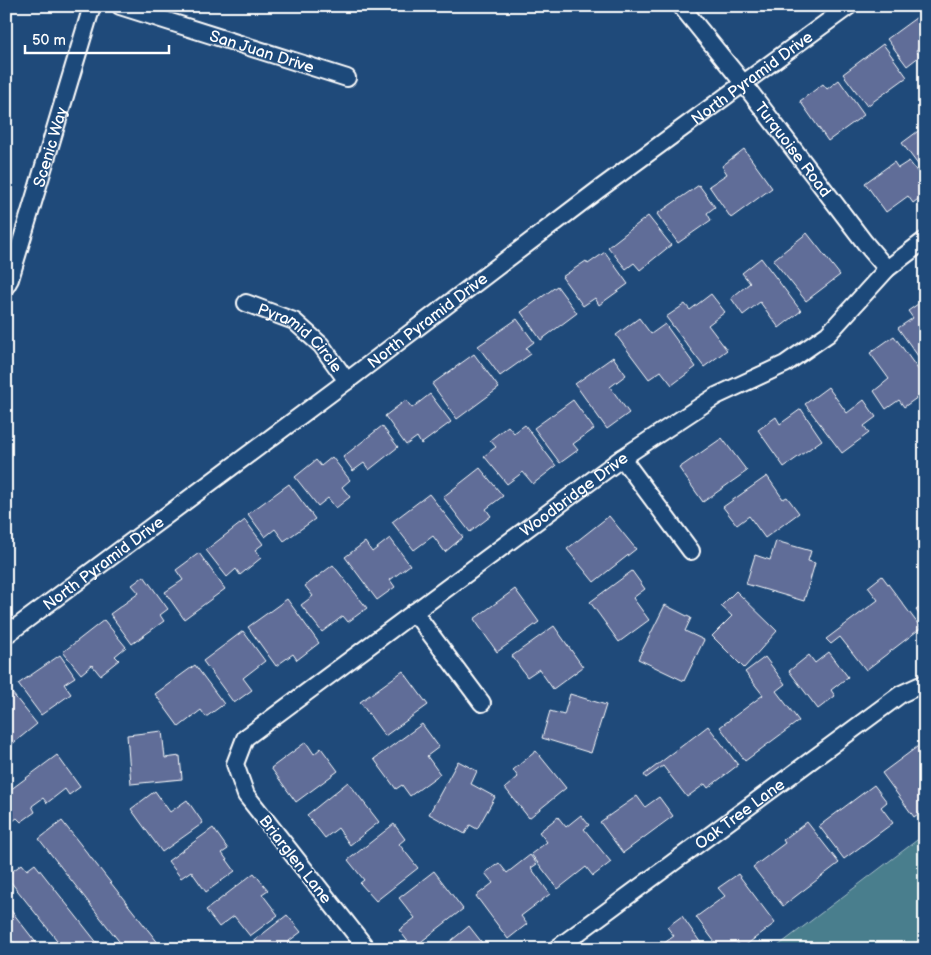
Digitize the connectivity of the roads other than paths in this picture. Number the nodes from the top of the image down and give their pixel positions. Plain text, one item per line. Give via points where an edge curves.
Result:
1 (92, 6) edge
2 (120, 6) edge
3 (681, 6) edge
4 (849, 6) edge
5 (347, 78) dead end
6 (744, 84) junction
7 (925, 240) edge
8 (887, 269) junction
9 (6, 286) edge
10 (246, 303) dead end
11 (347, 381) junction
12 (622, 458) junction
13 (691, 551) dead end
14 (414, 612) junction
15 (6, 635) edge
16 (925, 683) edge
17 (482, 703) dead end
18 (235, 764) joint
19 (367, 949) edge
20 (556, 949) edge

1 - 9 street, Scenic Way
2 - 5 street, San Juan Drive
3 - 6 street, Turquoise Road
4 - 6 street, North Pyramid Drive
6 - 8 street, Turquoise Road
6 - 11 street, North Pyramid Drive via 598,190
7 - 8 street, Woodbridge Drive
8 - 12 street, Woodbridge Drive via 828,334 785,364 716,396
10 - 11 street, Pyramid Circle via 294,321 321,345
11 - 15 street, North Pyramid Drive
12 - 13 street
12 - 14 street, Woodbridge Drive
14 - 17 street
14 - 18 street, Woodbridge Drive via 245,738
16 - 20 street, Oak Tree Lane via 901,694
18 - 19 street, Briarglen Lane via 246,795

